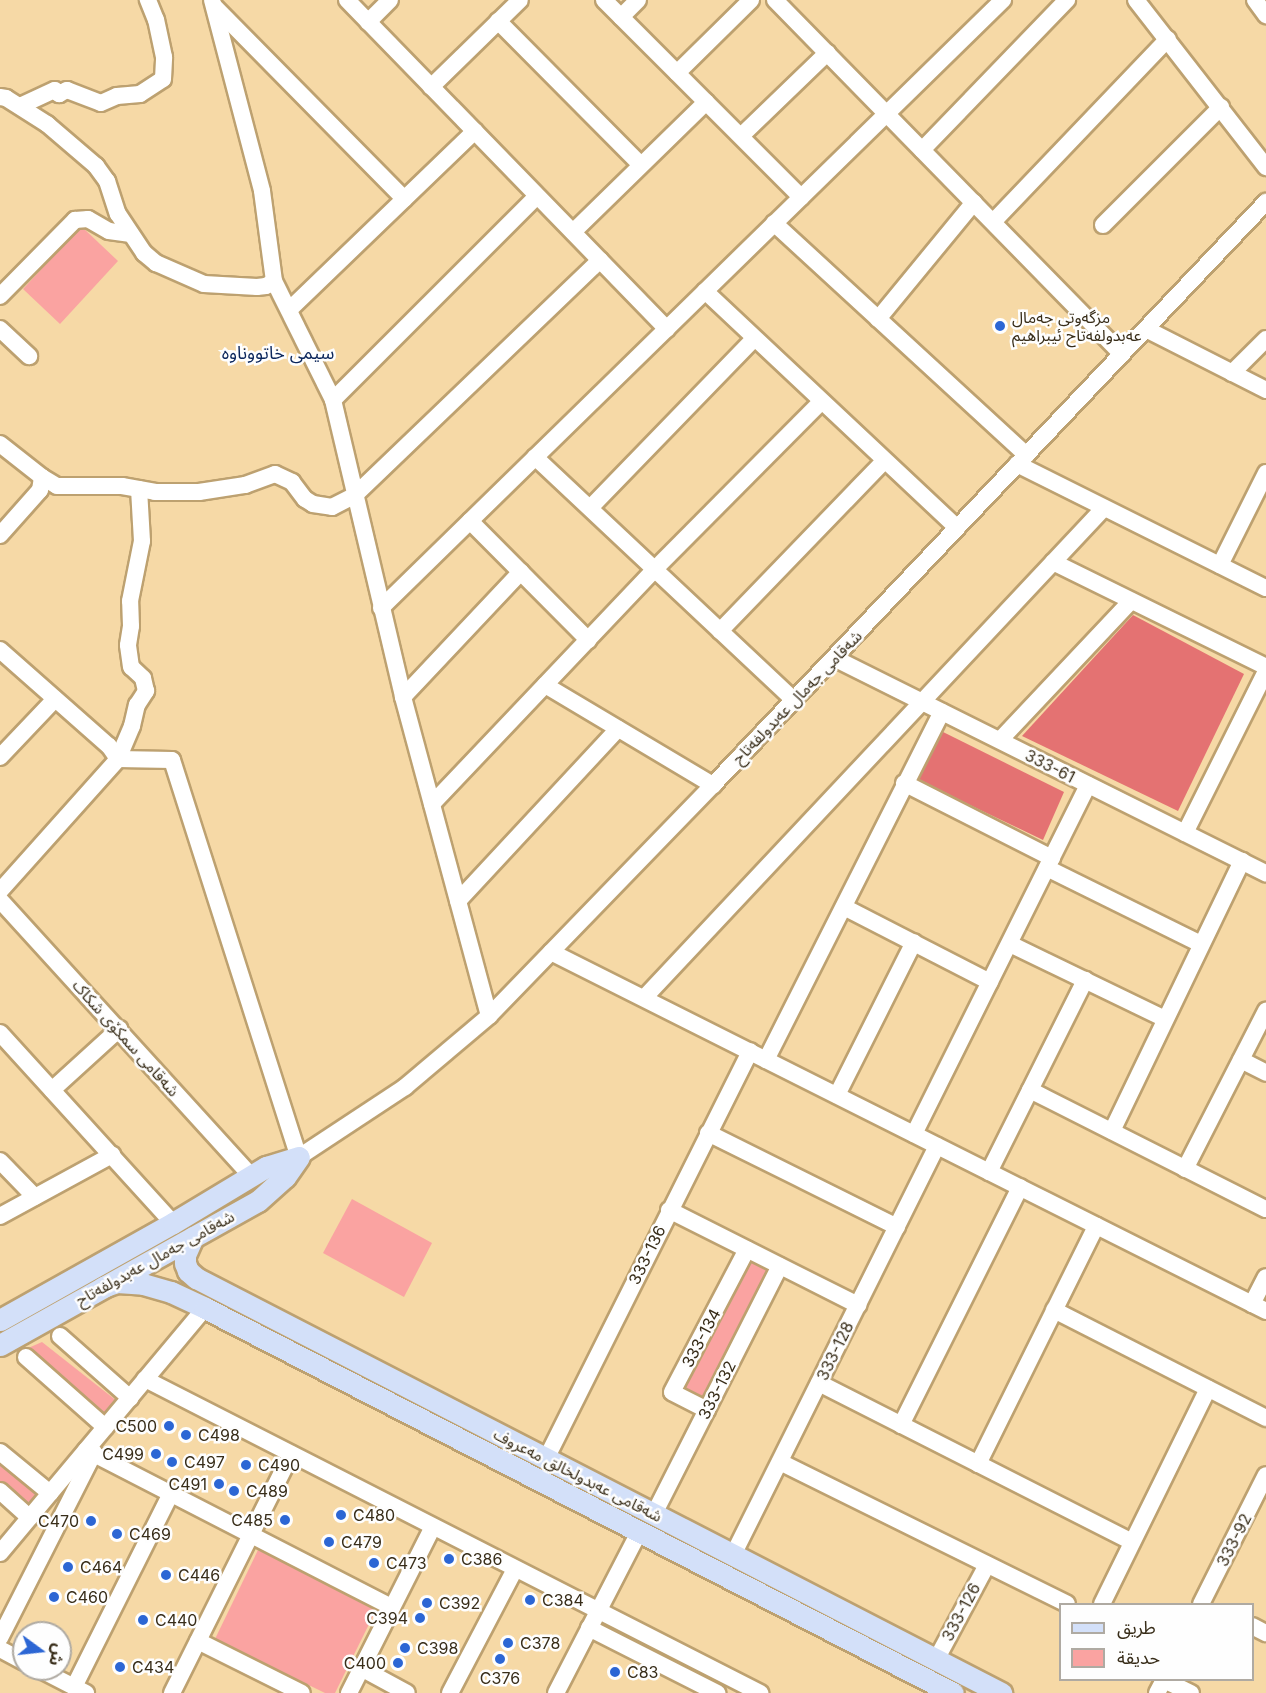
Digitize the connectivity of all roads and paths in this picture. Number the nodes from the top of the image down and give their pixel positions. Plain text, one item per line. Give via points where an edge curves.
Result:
1 (148, 0) edge
2 (347, 0) edge
3 (390, 0) edge
4 (520, 0) edge
5 (604, 0) edge
6 (638, 0) edge
7 (751, 0) edge
8 (775, 0) edge
9 (1003, 0) edge
10 (1067, 0) edge
11 (1136, 0) edge
12 (1255, 0) edge
13 (213, 2) edge
14 (1266, 15) edge
15 (621, 17) junction
16 (498, 21) junction
17 (368, 22) junction
18 (1168, 39) junction
19 (827, 53) junction
20 (677, 73) junction
21 (431, 87) junction
22 (0, 96) edge
23 (706, 102) junction
24 (20, 106) junction
25 (1221, 107) junction
26 (886, 114) junction
27 (475, 132) junction
28 (741, 136) junction
29 (922, 150) junction
30 (640, 165) junction
31 (1266, 167) edge
32 (537, 196) junction
33 (801, 197) junction
34 (404, 199) junction
35 (974, 202) junction
36 (1266, 202) edge
37 (993, 222) junction
38 (774, 223) junction
39 (1103, 225) dead end
40 (573, 232) junction
41 (131, 234) junction
42 (600, 260) junction
43 (274, 281) junction
44 (705, 291) junction
45 (0, 296) edge
46 (289, 310) junction
47 (878, 319) junction
48 (667, 328) junction
49 (0, 329) edge
50 (1146, 329) junction
51 (754, 339) junction
52 (1266, 339) edge
53 (1122, 354) junction
54 (29, 356) dead end
55 (1232, 373) junction
56 (1266, 390) edge
57 (333, 400) junction
58 (821, 402) junction
59 (0, 444) edge
60 (536, 457) junction
61 (1021, 460) junction
62 (884, 461) junction
63 (1266, 473) edge
64 (42, 477) junction
65 (139, 489) junction
66 (1262, 493) edge
67 (354, 496) junction
68 (590, 508) junction
69 (1104, 508) junction
70 (470, 521) junction
71 (957, 528) junction
72 (0, 535) edge
73 (1053, 562) junction
74 (1220, 565) junction
75 (655, 569) junction
76 (521, 572) junction
77 (1266, 588) edge
78 (1131, 601) junction
79 (381, 608) junction
80 (720, 630) junction
81 (588, 640) junction
82 (0, 650) edge
83 (834, 658) junction
84 (1266, 669) edge
85 (545, 685) junction
86 (403, 697) junction
87 (55, 699) junction
88 (794, 700) junction
89 (922, 701) junction
90 (942, 712) junction
91 (618, 729) junction
92 (1000, 740) junction
93 (0, 757) edge
94 (118, 759) junction
95 (904, 783) junction
96 (713, 785) junction
97 (1088, 785) junction
98 (432, 804) junction
99 (1185, 833) junction
100 (1242, 861) junction
101 (1050, 863) junction
102 (1266, 872) edge
103 (0, 891) edge
104 (0, 900) edge
105 (458, 901) junction
106 (844, 907) junction
107 (914, 942) junction
108 (1010, 944) junction
109 (1201, 944) junction
110 (551, 952) junction
111 (1084, 980) junction
112 (990, 982) junction
113 (644, 998) junction
114 (1266, 1011) edge
115 (489, 1016) junction
116 (1165, 1019) junction
117 (119, 1029) junction
118 (0, 1034) edge
119 (750, 1052) junction
120 (766, 1060) junction
121 (1241, 1060) junction
122 (1266, 1073) edge
123 (52, 1090) junction
124 (1030, 1090) junction
125 (837, 1095) junction
126 (1112, 1131) junction
127 (708, 1133) junction
128 (914, 1134) junction
129 (937, 1146) junction
130 (112, 1155) junction
131 (299, 1157) junction
132 (0, 1161) edge
133 (1185, 1169) junction
134 (989, 1172) junction
135 (251, 1176) junction
136 (1020, 1187) junction
137 (35, 1197) junction
138 (1266, 1209) edge
139 (669, 1210) junction
140 (0, 1216) edge
141 (173, 1223) junction
142 (1096, 1226) junction
143 (897, 1227) junction
144 (193, 1237) junction
145 (747, 1250) junction
146 (780, 1266) junction
147 (1266, 1277) edge
148 (103, 1287) junction
149 (858, 1305) junction
150 (1259, 1307) edge
151 (205, 1308) junction
152 (1054, 1310) junction
153 (38, 1311) junction
154 (0, 1320) edge
155 (60, 1336) dead end
156 (0, 1345) edge
157 (26, 1357) dead end
158 (145, 1379) junction
159 (819, 1383) junction
160 (1208, 1389) junction
161 (130, 1398) junction
162 (707, 1410) junction
163 (1266, 1418) edge
164 (901, 1425) junction
165 (105, 1427) junction
166 (0, 1452) edge
167 (90, 1452) junction
168 (291, 1455) junction
169 (546, 1459) junction
170 (780, 1462) junction
171 (978, 1464) junction
172 (1266, 1475) edge
173 (603, 1488) junction
174 (0, 1491) edge
175 (50, 1493) junction
176 (171, 1493) junction
177 (593, 1508) junction
178 (654, 1514) junction
179 (30, 1518) junction
180 (433, 1527) junction
181 (639, 1532) junction
182 (251, 1534) junction
183 (1132, 1542) junction
184 (0, 1553) edge
185 (734, 1555) junction
186 (987, 1564) junction
187 (515, 1569) junction
188 (1063, 1603) edge
189 (1103, 1603) edge
190 (1205, 1603) edge
191 (392, 1607) junction
192 (598, 1611) junction
193 (589, 1628) junction
194 (0, 1638) edge
195 (198, 1641) junction
196 (936, 1660) junction
197 (361, 1668) junction
198 (62, 1681) edge
199 (1166, 1681) edge
200 (727, 1686) edge
201 (80, 1690) edge
202 (172, 1693) edge
203 (302, 1693) edge
204 (349, 1693) edge
205 (407, 1693) edge
206 (450, 1693) edge
207 (556, 1693) edge
208 (717, 1693) edge
209 (759, 1693) edge
210 (953, 1693) edge
211 (1001, 1693) edge
212 (1191, 1693) edge

1 - 24 street via 164,57 163,79 140,94 117,96 101,103 67,90 59,94 55,90
2 - 17 street
3 - 17 street
4 - 16 street
5 - 15 street
6 - 15 street
7 - 20 street
8 - 19 street
9 - 26 street
10 - 29 street
11 - 18 street
12 - 14 street
13 - 34 street
13 - 43 street via 262,191
15 - 20 street
16 - 21 street
16 - 30 street
17 - 21 street
18 - 25 street
18 - 37 street
19 - 26 street
19 - 28 street
20 - 23 street
21 - 27 street
22 - 24 street
23 - 28 street
23 - 30 street
24 - 41 street via 96,166
25 - 31 street
25 - 39 street
26 - 29 street
26 - 33 street
27 - 32 street
27 - 34 street
28 - 33 street
29 - 35 street
30 - 40 street
32 - 40 street
32 - 57 street
33 - 38 street
34 - 46 street
35 - 37 street
35 - 47 street
36 - 50 street, شەقامی جەمال عەبدولفەتاح
37 - 53 street
38 - 44 street
38 - 47 street
40 - 42 street
41 - 43 street via 156,262 204,284 257,287
41 - 45 street via 109,231 88,219 75,220
42 - 48 street
42 - 67 street
43 - 46 street
44 - 48 street
44 - 51 street
46 - 57 street
47 - 61 street
48 - 60 street
49 - 54 street
50 - 53 street, شەقامی جەمال عەبدولفەتاح
50 - 55 street
51 - 58 street
51 - 68 street
52 - 55 street
53 - 61 street, شەقامی جەمال عەبدولفەتاح
55 - 56 street
57 - 67 street
58 - 62 street
58 - 75 street
59 - 64 street
60 - 68 street
60 - 70 street
61 - 69 street
61 - 71 street, شەقامی جەمال عەبدولفەتاح
62 - 71 street
62 - 80 street
63 - 66 street
64 - 65 street via 57,486
64 - 72 street via 40,490
65 - 67 street via 199,492 245,485 275,474 292,482 305,499 321,507 332,507
65 - 94 street via 142,541 130,601 128,645 131,667 143,678 146,691
66 - 74 street
67 - 79 street
68 - 75 street
69 - 73 street
69 - 74 street
70 - 76 street
70 - 79 street
71 - 83 street, شەقامی جەمال عەبدولفەتاح
73 - 78 street
73 - 89 street
74 - 77 street
75 - 80 street
75 - 81 street
76 - 81 street
76 - 86 street
78 - 84 street
78 - 92 street
79 - 86 street
80 - 88 street
81 - 85 street
82 - 87 street
83 - 88 street, شەقامی جەمال عەبدولفەتاح
83 - 89 street, 333-61
84 - 99 street
85 - 91 street
85 - 98 street
86 - 98 street
87 - 93 street
87 - 94 street via 109,746
88 - 96 street, شەقامی جەمال عەبدولفەتاح
89 - 90 street, 333-61
89 - 113 street
90 - 92 street, 333-61
90 - 95 street
91 - 96 street
91 - 105 street
92 - 97 street, 333-61
94 - 103 street
94 - 131 street via 172,760
95 - 101 street
95 - 106 street
96 - 110 street, شەقامی جەمال عەبدولفەتاح
97 - 99 street, 333-61
97 - 101 street
98 - 105 street
99 - 100 street, 333-61
100 - 102 street, 333-61
100 - 109 street
101 - 108 street
101 - 109 street
104 - 117 street, شەقامی سمکۆی شکاک
105 - 115 street
106 - 107 street
106 - 120 street
107 - 112 street
107 - 125 street
108 - 111 street
108 - 112 street
109 - 116 street
110 - 113 street
110 - 115 street, شەقامی جەمال عەبدولفەتاح
111 - 116 street
111 - 124 street
112 - 128 street
113 - 119 street
114 - 121 street
115 - 131 street, شەقامی جەمال عەبدولفەتاح via 397,1093
116 - 126 street
117 - 123 street
117 - 135 street, شەقامی سمکۆی شکاک
118 - 123 street
119 - 120 street
119 - 127 street, 333-136
120 - 125 street
121 - 122 street
121 - 133 street
123 - 130 street
124 - 126 street
124 - 134 street
125 - 128 street
126 - 133 street
127 - 139 street, 333-136
127 - 143 street
128 - 129 street
129 - 134 street
129 - 143 street, 333-128
130 - 137 street
130 - 141 street
131 - 135 main road, شەقامی جەمال عەبدولفەتاح via 276,1162
131 - 144 main road, شەقامی جەمال عەبدولفەتاح via 268,1194
132 - 137 street
133 - 138 street
134 - 136 street
135 - 141 main road, شەقامی جەمال عەبدولفەتاح
136 - 142 street
136 - 164 street
137 - 140 street
139 - 145 street
139 - 169 street, 333-136
141 - 153 main road, شەقامی جەمال عەبدولفەتاح
142 - 150 street
142 - 152 street
143 - 149 street, 333-128
144 - 148 main road, شەقامی جەمال عەبدولفەتاح
144 - 169 main road, شەقامی عەبدولخالق مەعروف via 185,1263 196,1278
145 - 146 street
145 - 162 street, 333-134 via 672,1392
146 - 149 street
146 - 162 street, 333-132
147 - 150 street
148 - 151 main road, شەقامی عەبدولخالق مەعروف via 117,1282 143,1284
148 - 153 main road, شەقامی جەمال عەبدولفەتاح
149 - 159 street, 333-128
151 - 158 street
151 - 177 main road, شەقامی عەبدولخالق مەعروف
152 - 160 street
152 - 171 street
153 - 154 main road, شەقامی جەمال عەبدولفەتاح
153 - 156 main road, شەقامی جەمال عەبدولفەتاح
155 - 161 street
157 - 165 street
158 - 161 street
158 - 168 street
159 - 164 street
159 - 170 street, 333-128
160 - 163 street
160 - 183 street
161 - 165 street
162 - 178 street, 333-132
164 - 171 street
165 - 167 street
166 - 175 street
167 - 175 street
167 - 176 street
167 - 194 street
168 - 180 street
168 - 182 street
169 - 173 main road, شەقامی عەبدولخالق مەعروف
170 - 185 street, 333-128
170 - 186 street
171 - 183 street
172 - 190 street, 333-92
173 - 177 main road
173 - 178 main road, شەقامی عەبدولخالق مەعروف
174 - 179 street
175 - 179 street
176 - 182 street
176 - 201 street
177 - 181 main road, شەقامی عەبدولخالق مەعروف
178 - 185 main road, شەقامی عەبدولخالق مەعروف
179 - 184 street
180 - 187 street
180 - 191 street
181 - 192 street
181 - 210 main road, شەقامی عەبدولخالق مەعروف
182 - 191 street
182 - 195 street
183 - 189 street
185 - 196 main road, شەقامی عەبدولخالق مەعروف
186 - 188 street
186 - 196 street, 333-126
187 - 192 street
187 - 206 street
191 - 197 street
192 - 193 street
192 - 200 street
193 - 207 street
193 - 208 street
195 - 202 street
195 - 203 street
196 - 211 main road, شەقامی عەبدولخالق مەعروف
197 - 204 street
197 - 205 street
198 - 201 street
199 - 212 street
200 - 209 street

